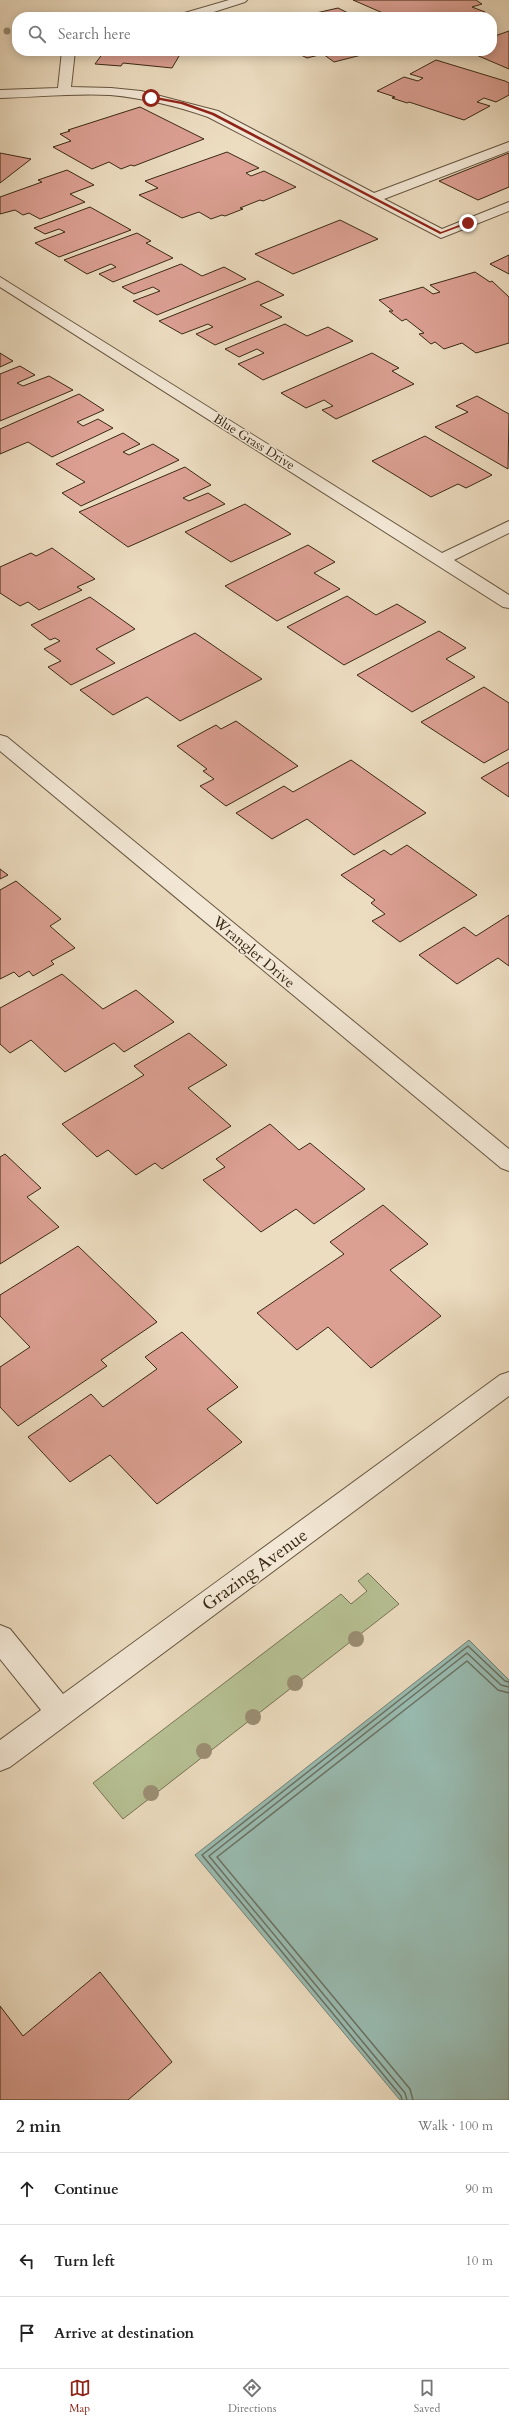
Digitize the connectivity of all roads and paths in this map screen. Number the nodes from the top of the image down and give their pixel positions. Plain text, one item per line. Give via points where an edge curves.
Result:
1 (242, 0) edge
2 (202, 12) edge
3 (67, 56) edge
4 (64, 92) junction
5 (0, 94) edge
6 (509, 146) edge
7 (374, 198) junction
8 (509, 206) edge
9 (0, 281) edge
10 (509, 526) edge
11 (441, 560) junction
12 (509, 603) edge
13 (0, 741) edge
14 (509, 1162) edge
15 (509, 1382) edge
16 (0, 1638) edge
17 (61, 1712) junction
18 (0, 1757) edge

1 - 2 street
3 - 4 street
4 - 5 street
4 - 7 street via 96,91 182,103 213,114
6 - 7 street
7 - 8 street via 441,234
9 - 11 street, Blue Grass Drive
10 - 11 street
11 - 12 street, Blue Grass Drive
13 - 14 street, Wrangler Drive
15 - 17 street, Grazing Avenue
16 - 17 street
17 - 18 street, Grazing Avenue

